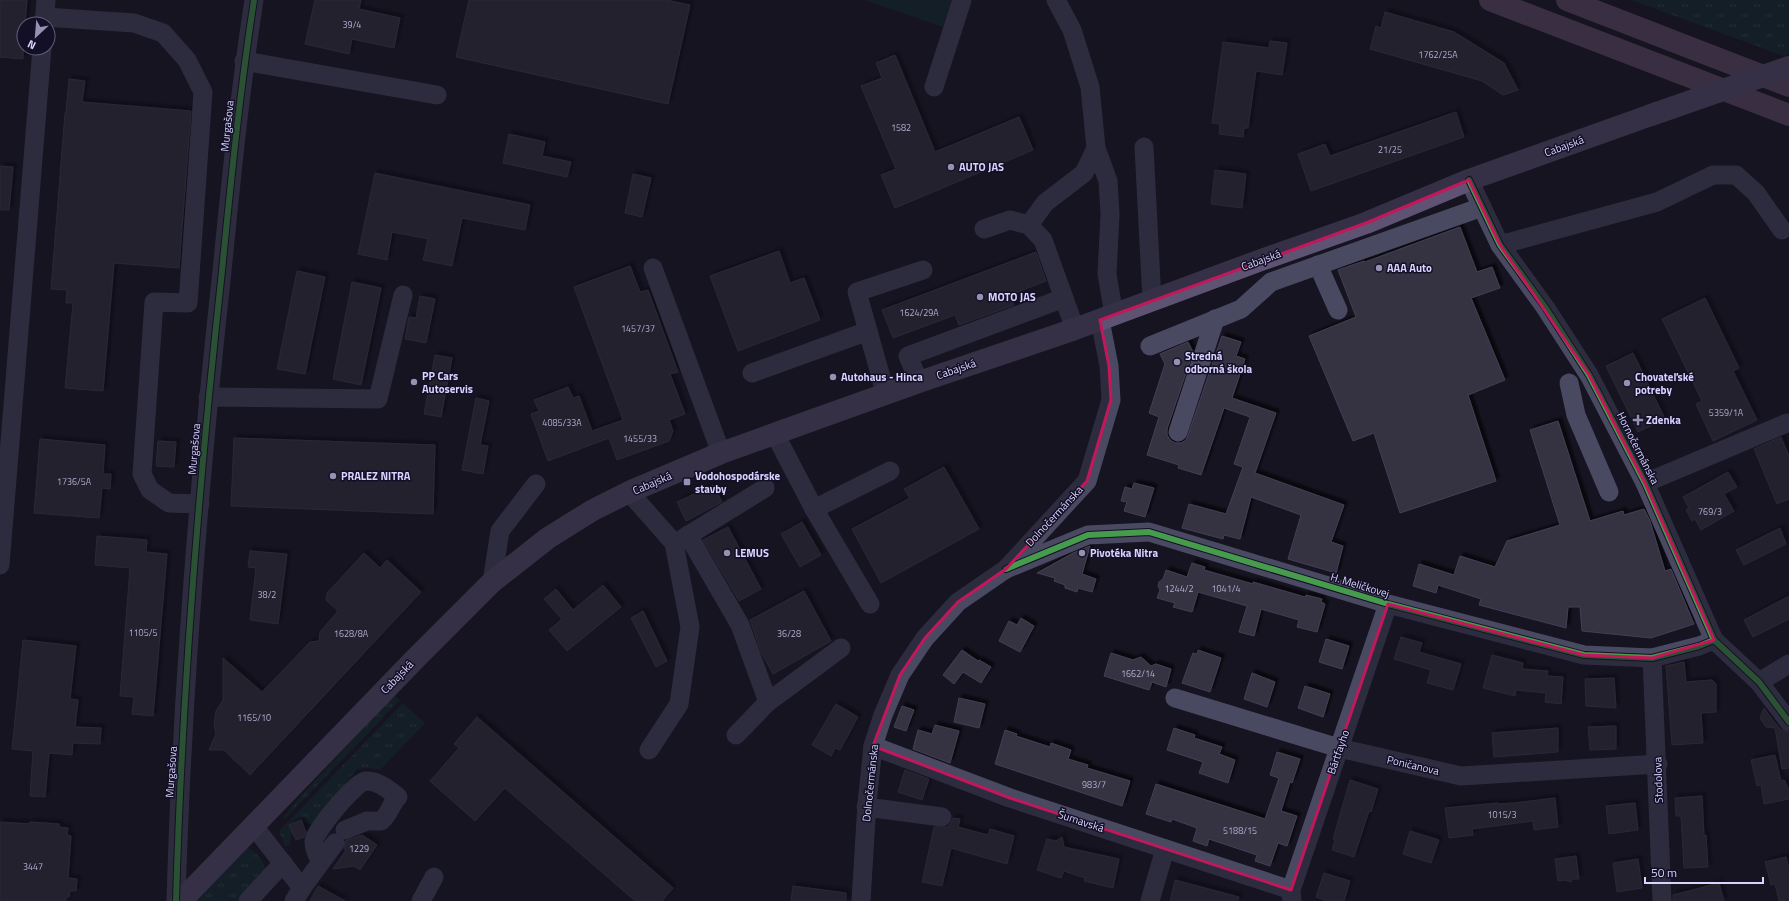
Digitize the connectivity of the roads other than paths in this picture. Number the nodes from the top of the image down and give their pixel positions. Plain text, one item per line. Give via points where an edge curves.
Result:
1 (254, 0) edge
2 (962, 0) edge
3 (1056, 0) edge
4 (1490, 0) edge
5 (1567, 0) edge
6 (45, 14) edge
7 (41, 56) edge
8 (244, 61) junction
9 (1789, 67) edge
10 (1789, 86) edge
11 (934, 87) dead end
12 (437, 95) dead end
13 (1789, 115) edge
14 (1096, 148) junction
15 (1144, 148) dead end
16 (1469, 180) junction
17 (1482, 207) junction
18 (1029, 225) junction
19 (984, 229) dead end
20 (1782, 230) dead end
21 (1500, 245) junction
22 (1318, 265) junction
23 (653, 268) dead end
24 (923, 270) dead end
25 (402, 295) dead end
26 (1064, 298) junction
27 (1152, 301) junction
28 (1338, 310) dead end
29 (1107, 317) junction
30 (1216, 319) junction
31 (1075, 329) junction
32 (868, 331) junction
33 (1150, 346) dead end
34 (752, 373) dead end
35 (919, 382) junction
36 (1569, 383) dead end
37 (886, 394) junction
38 (208, 397) junction
39 (1787, 423) dead end
40 (1178, 432) dead end
41 (775, 434) junction
42 (721, 453) junction
43 (890, 471) dead end
44 (4, 479) edge
45 (1646, 483) junction
46 (536, 484) dead end
47 (765, 488) dead end
48 (629, 492) junction
49 (1609, 492) dead end
50 (200, 504) junction
51 (814, 509) junction
52 (681, 539) junction
53 (0, 565) edge
54 (1006, 569) junction
55 (492, 582) junction
56 (870, 604) dead end
57 (1388, 604) junction
58 (1714, 640) junction
59 (841, 648) dead end
60 (1652, 658) junction
61 (1789, 664) edge
62 (1759, 682) junction
63 (1175, 698) dead end
64 (768, 702) junction
65 (1789, 722) edge
66 (736, 735) dead end
67 (873, 746) junction
68 (1339, 748) junction
69 (649, 750) dead end
70 (1658, 764) junction
71 (346, 798) junction
72 (866, 813) junction
73 (942, 818) dead end
74 (367, 821) junction
75 (253, 825) junction
76 (901, 825) dead end
77 (1165, 849) junction
78 (320, 862) junction
79 (283, 863) junction
80 (434, 877) dead end
81 (298, 895) edge
82 (1292, 896) edge
83 (176, 901) edge
84 (181, 901) edge
85 (248, 901) edge
86 (421, 901) edge
87 (861, 901) edge
88 (1150, 901) edge
89 (1662, 901) edge

1 - 8 street, Murgašova
2 - 11 street
3 - 14 street, Dolnočermánska via 1072,30 1090,87
4 - 13 highway
5 - 10 highway
6 - 50 street via 134,23 163,33 187,60 203,92 188,303 154,302 142,474 150,490 169,503
7 - 44 street
8 - 12 street
8 - 38 street, Murgašova
9 - 16 main road, Cabajská, bridge
14 - 18 street via 1084,172 1045,203
14 - 29 street, Dolnočermánska via 1108,181 1110,214
15 - 27 street
16 - 17 street, Hornočermánska
16 - 27 main road, Cabajská via 1366,223
17 - 21 street, Hornočermánska
17 - 22 street
18 - 19 street via 1010,220
18 - 26 street via 1043,240
20 - 21 street via 1756,193 1736,175 1713,175 1657,202
21 - 45 street, Hornočermánska via 1545,307 1589,375
22 - 28 street
22 - 30 street via 1271,282 1241,308
23 - 42 street
24 - 32 street via 857,292
25 - 38 street via 378,399
26 - 31 street
26 - 35 street via 908,356
27 - 29 main road, Cabajská
29 - 31 main road, Cabajská
29 - 54 street, Dolnočermánska via 1111,400 1086,481
30 - 33 street
30 - 40 street
31 - 35 main road, Cabajská
32 - 34 street
32 - 37 street
35 - 37 main road, Cabajská
36 - 49 street via 1576,415
37 - 41 main road, Cabajská
38 - 50 street, Murgašova
39 - 45 street
41 - 42 main road, Cabajská
41 - 51 street
42 - 48 main road, Cabajská
43 - 51 street
44 - 53 street
45 - 58 street, Hornočermánska
46 - 55 street via 500,531
47 - 52 street
48 - 52 street
48 - 55 main road, Cabajská via 567,525
50 - 83 street, Murgašova via 179,788
51 - 56 street
52 - 64 street via 740,625
52 - 69 street via 690,627 679,704
54 - 57 street, H. Meličkovej via 1088,534 1149,532
54 - 67 street, Dolnočermánska via 958,602 925,638 900,675 883,714
55 - 75 main road, Cabajská
57 - 60 street, H. Meličkovej via 1584,656
57 - 68 street, Bártfayho
58 - 60 street, H. Meličkovej
58 - 62 street, Hornočermánska
59 - 64 street
60 - 70 street, Stodolova
61 - 62 street
62 - 65 street, Hornočermánska
63 - 68 street, Poničanova
64 - 66 street
67 - 72 street, Dolnočermánska
67 - 77 street, Šumavská via 1010,798
68 - 70 street, Poničanova via 1461,776
68 - 82 street, Bártfayho
70 - 89 street, Stodolova
71 - 74 street
71 - 74 street via 365,781 387,788 398,797 381,821
71 - 78 street via 327,817 318,831 314,842
72 - 73 street
72 - 76 street
72 - 87 street, Dolnočermánska
74 - 78 street via 340,836
75 - 79 street
75 - 84 main road, Cabajská
77 - 82 street, Šumavská
77 - 88 street
78 - 81 street
79 - 81 street
79 - 85 street
80 - 86 street

